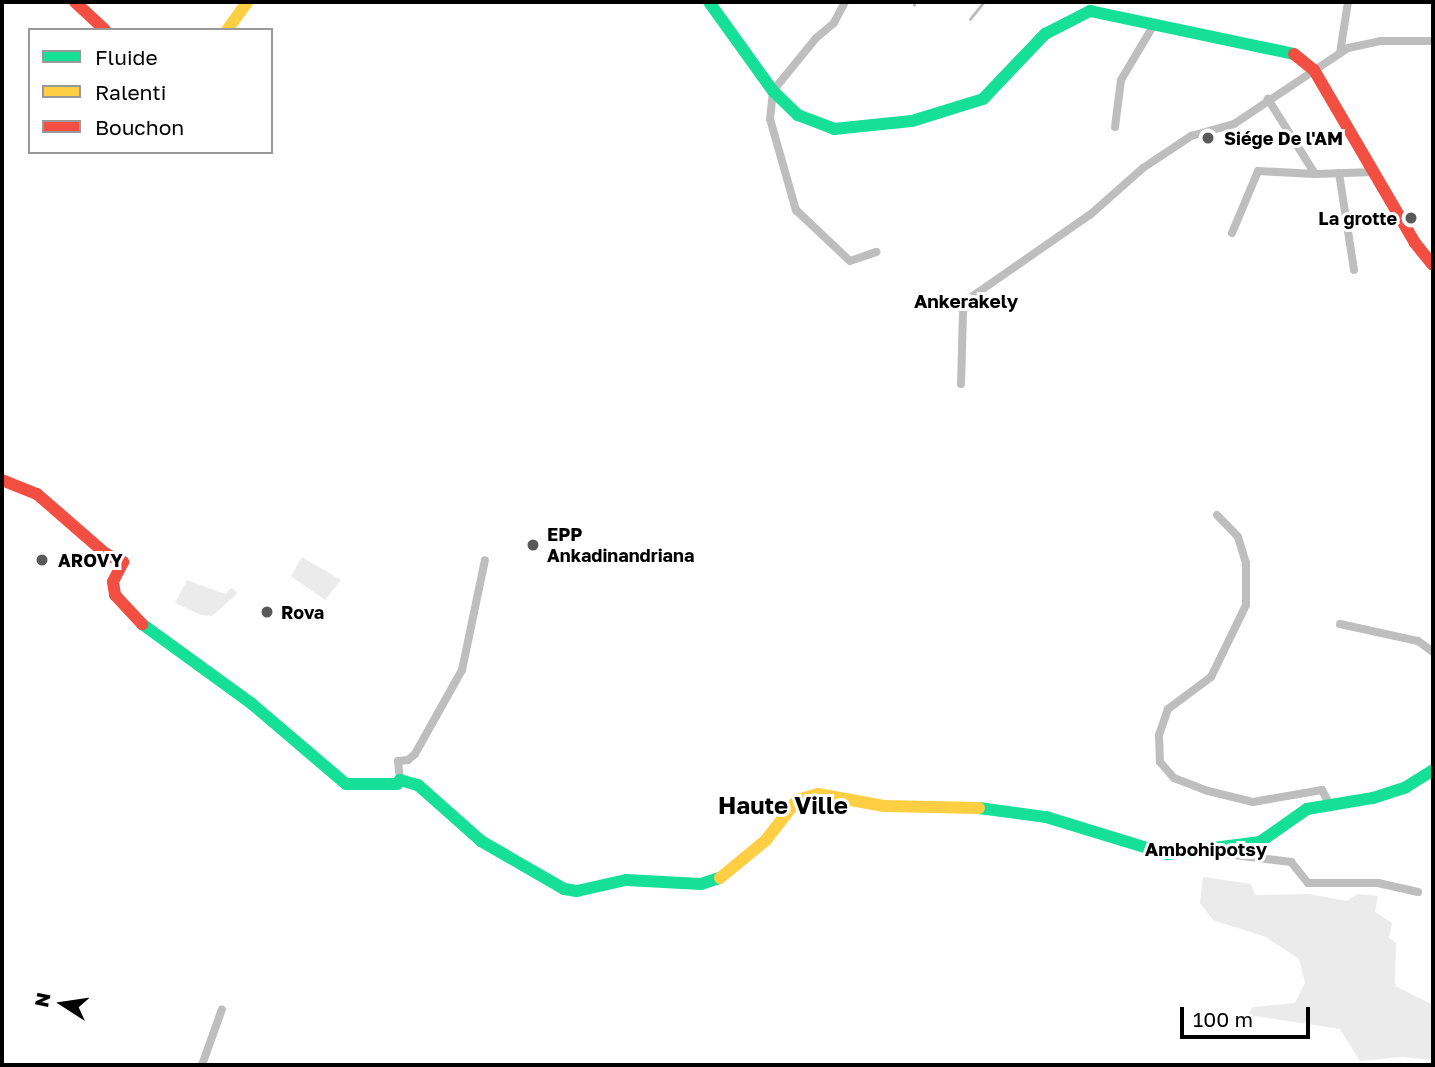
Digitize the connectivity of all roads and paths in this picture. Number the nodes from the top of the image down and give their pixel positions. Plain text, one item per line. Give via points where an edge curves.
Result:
1 (75, 2) edge
2 (247, 2) edge
3 (709, 2) edge
4 (845, 2) edge
5 (1348, 2) edge
6 (1156, 23) junction
7 (103, 28) edge
8 (228, 28) edge
9 (1433, 41) edge
10 (1340, 53) junction
11 (1314, 70) junction
12 (773, 92) junction
13 (1268, 99) junction
14 (1115, 127) dead end
15 (1375, 172) junction
16 (1339, 173) junction
17 (1315, 174) junction
18 (1232, 233) dead end
19 (876, 252) dead end
20 (1433, 265) edge
21 (1354, 270) dead end
22 (961, 384) dead end
23 (2, 480) edge
24 (1217, 515) dead end
25 (485, 560) dead end
26 (1340, 624) dead end
27 (1433, 652) edge
28 (1433, 770) edge
29 (400, 780) junction
30 (1331, 807) junction
31 (1200, 850) junction
32 (1418, 891) dead end
33 (222, 1009) dead end
34 (202, 1065) edge

1 - 7 street
2 - 8 street
3 - 12 street
4 - 12 street via 834,23
5 - 10 street
6 - 11 street via 1277,48 1299,56
6 - 12 street via 1103,11 1078,14 1045,34 983,99 912,121 834,130 798,115
6 - 14 street via 1121,80
9 - 10 street via 1380,41
10 - 11 street
11 - 13 street
11 - 15 street
12 - 19 street via 770,119 796,210 850,261
13 - 17 street
13 - 22 street via 1234,124 1191,136 1143,168 1091,214 970,298 962,311
15 - 16 street
15 - 20 street via 1415,243
16 - 17 street
16 - 21 street
17 - 18 street via 1258,171
23 - 29 street via 37,494 106,554 123,562 113,582 115,595 134,618 252,704 346,784 397,784
24 - 30 street via 1238,537 1246,563 1246,605 1211,677 1168,709 1160,735 1160,761 1174,778 1208,791 1253,802 1322,790
25 - 29 street via 461,670 415,754 408,761 398,761
26 - 27 street via 1418,641
28 - 30 street via 1406,788
29 - 31 street via 430,793 481,841 564,889 577,891 626,880 677,885 725,876 766,840 797,800 818,794 884,806 996,809 1084,825 1167,854
30 - 31 street via 1307,809 1260,842
31 - 32 street via 1291,862 1308,883 1378,883
33 - 34 street

